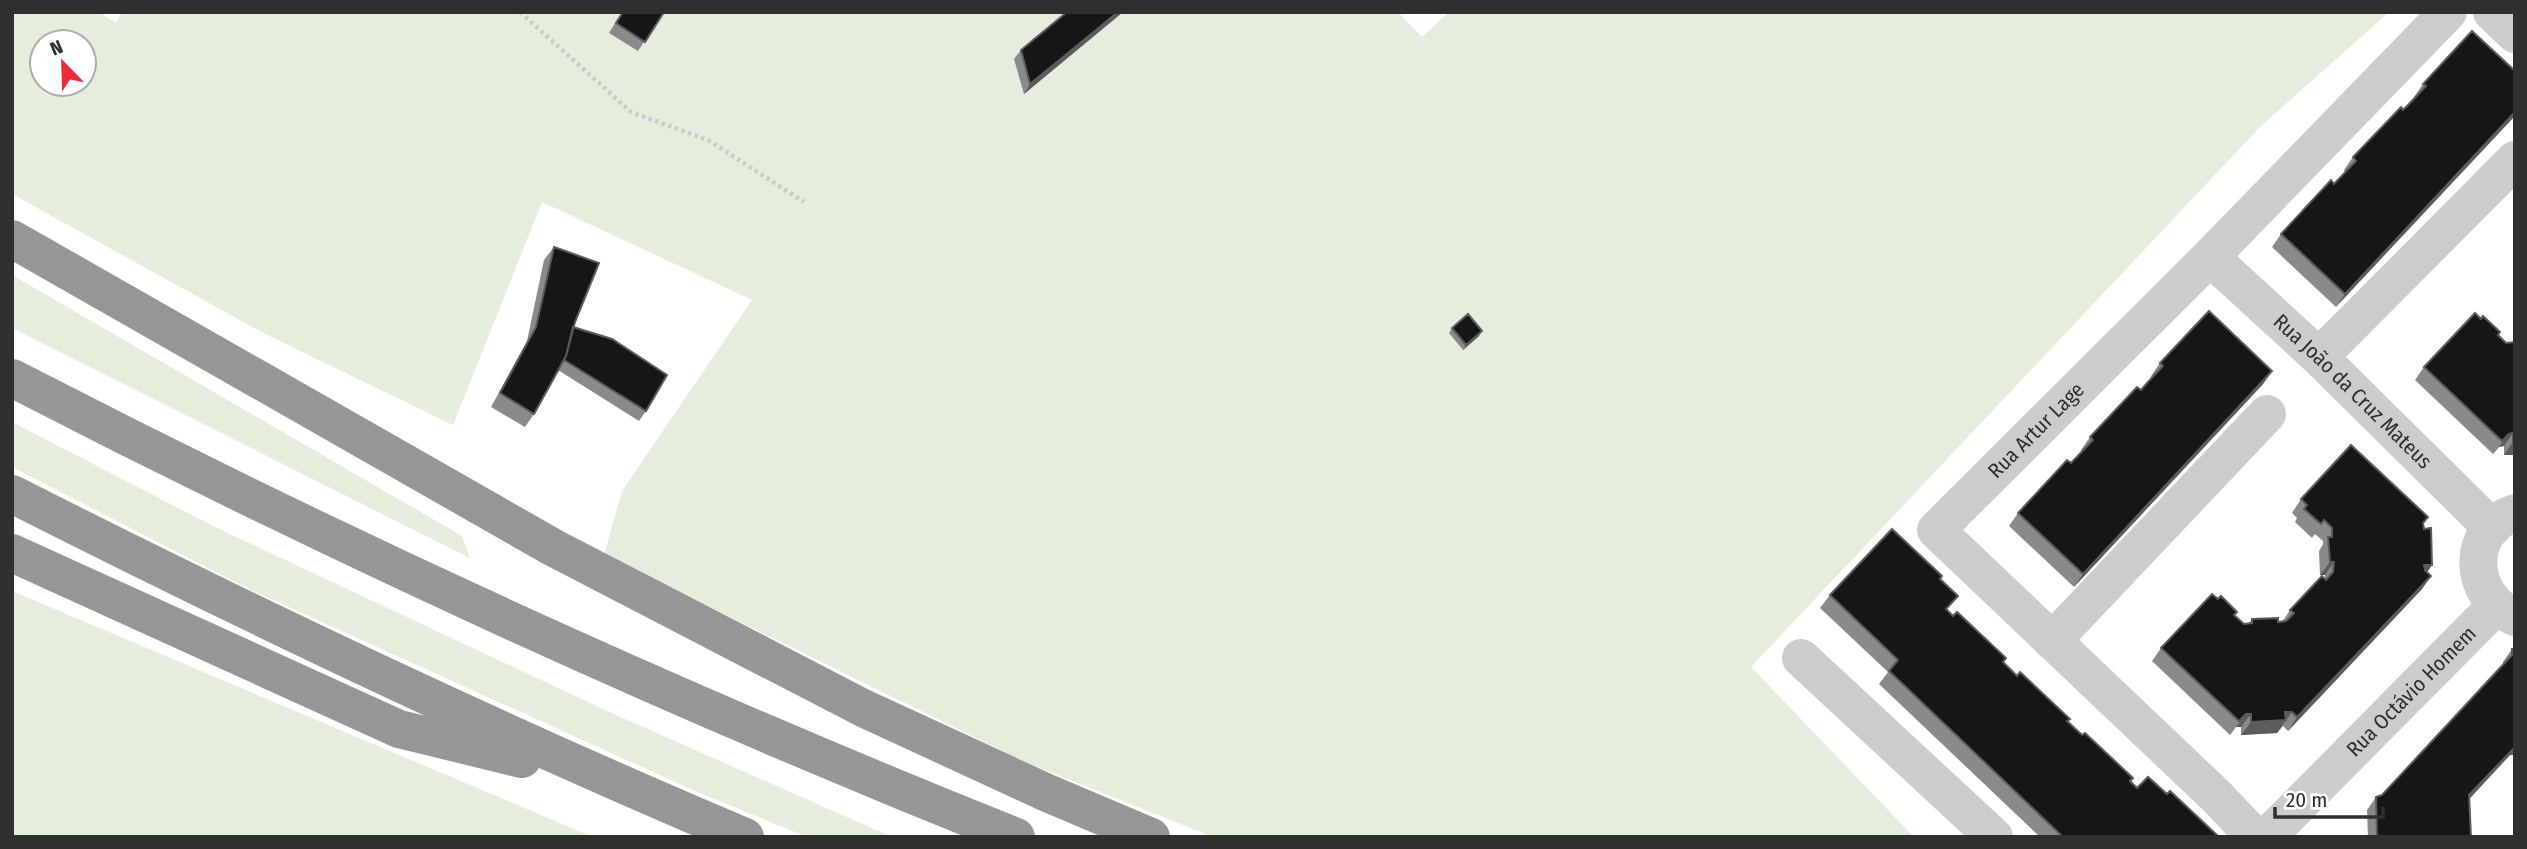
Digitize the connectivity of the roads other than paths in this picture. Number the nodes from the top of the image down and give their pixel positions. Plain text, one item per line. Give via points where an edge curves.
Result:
1 (2448, 12) edge
2 (2492, 12) edge
3 (2515, 34) edge
4 (2515, 160) edge
5 (12, 239) edge
6 (2210, 257) junction
7 (2319, 357) junction
8 (12, 377) edge
9 (2267, 414) dead end
10 (12, 494) edge
11 (2503, 520) edge
12 (12, 553) edge
13 (2505, 612) edge
14 (2052, 641) junction
15 (1801, 659) dead end
16 (613, 782) junction
17 (745, 837) edge
18 (1016, 837) edge
19 (1151, 837) edge
20 (1994, 837) edge
21 (2255, 837) edge
22 (2267, 837) edge

1 - 6 street, Rua Artur Lage
2 - 3 street
4 - 7 street
5 - 19 highway via 554,548 863,708
6 - 7 street, Rua João da Cruz Mateus
6 - 14 street, Rua Artur Lage via 1936,530
7 - 11 street, Rua João da Cruz Mateus
8 - 18 highway via 173,461 524,628
9 - 14 street
10 - 16 highway via 390,680
11 - 13 street, Rua Octávio Homem via 2481,545 2478,570 2483,589
12 - 16 highway via 399,729
13 - 22 street, Rua Octávio Homem
14 - 21 street, Rua Artur Lage
15 - 20 street
16 - 17 highway

